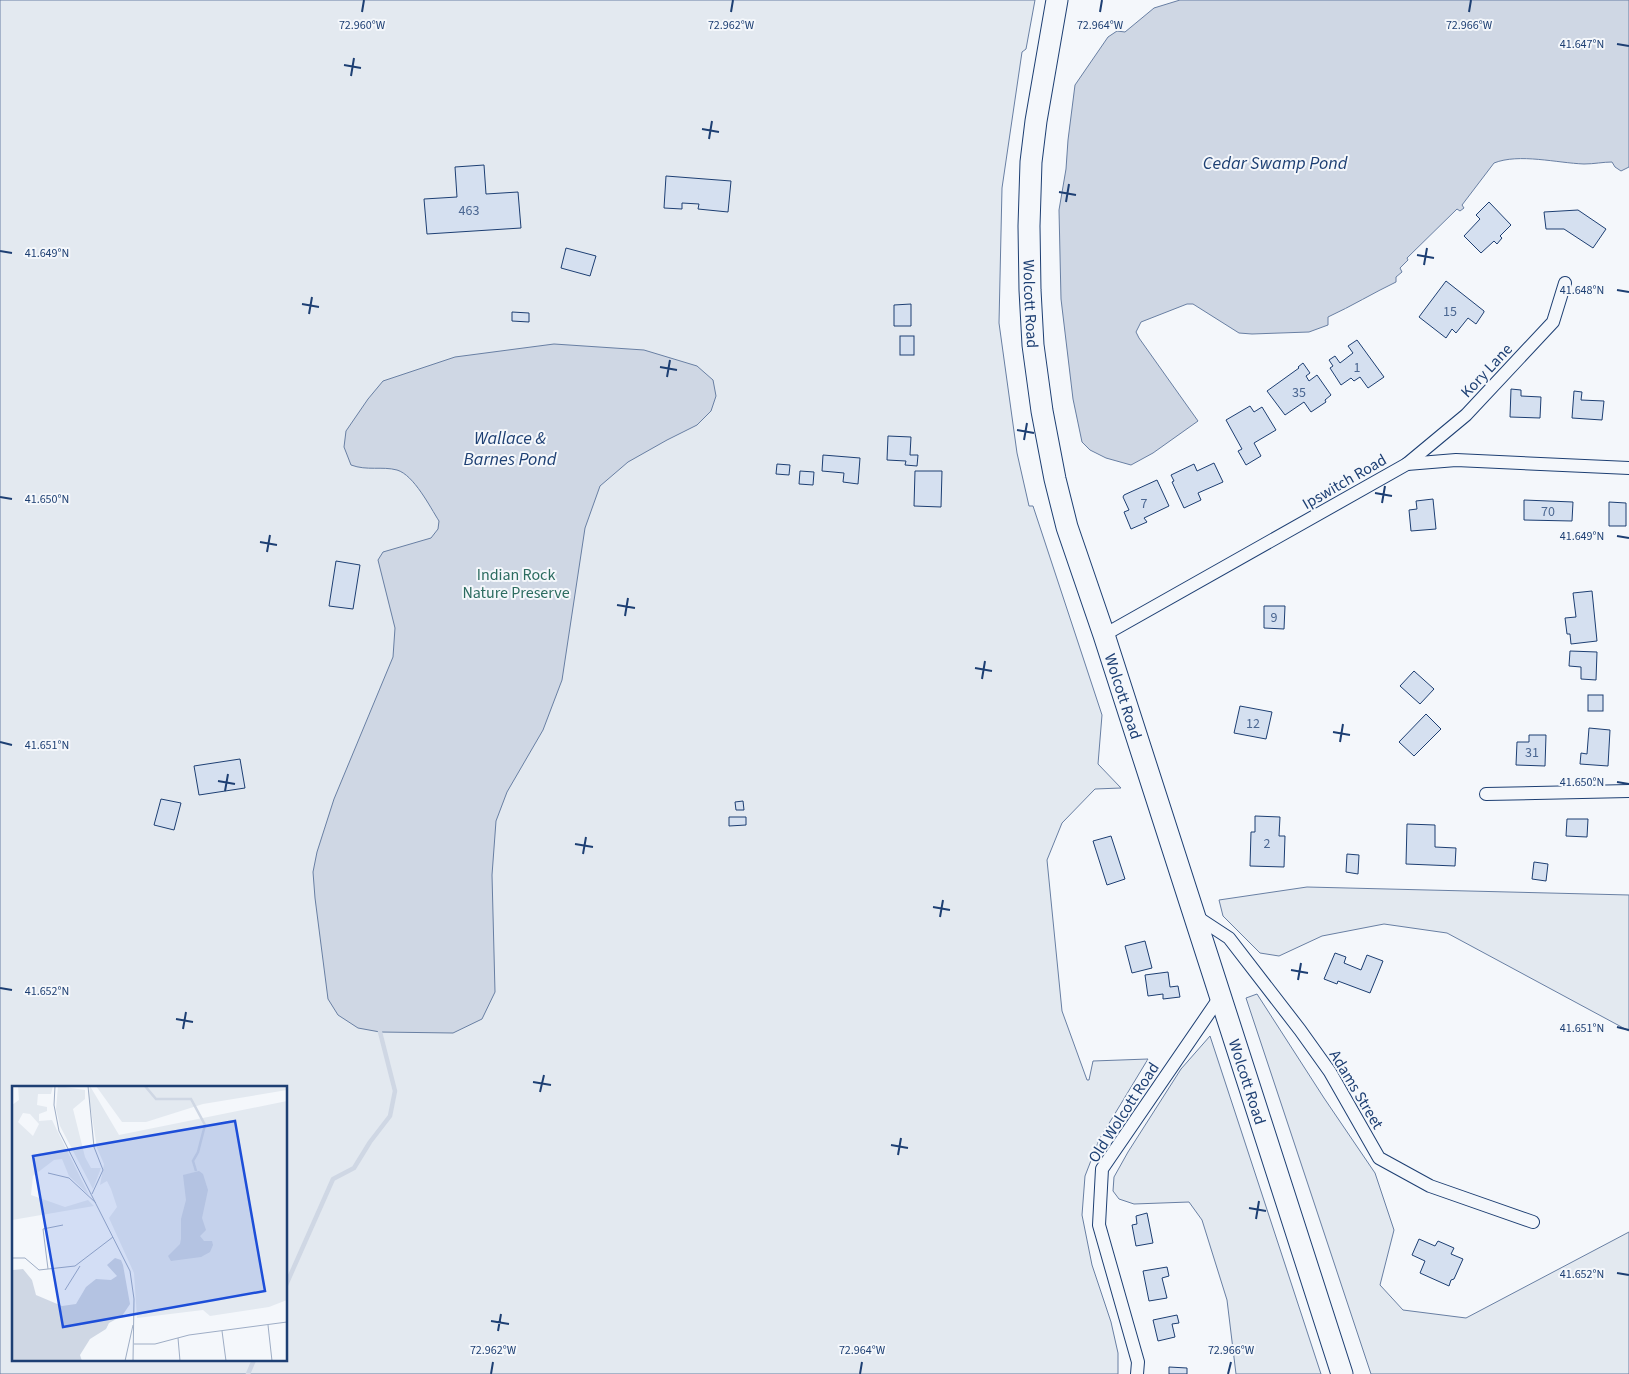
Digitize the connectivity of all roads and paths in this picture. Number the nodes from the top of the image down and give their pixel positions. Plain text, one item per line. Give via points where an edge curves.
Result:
1 (1057, 0) edge
2 (1565, 283) dead end
3 (1407, 464) junction
4 (1629, 468) edge
5 (1104, 635) junction
6 (1629, 791) edge
7 (1486, 794) dead end
8 (1194, 915) junction
9 (1220, 997) junction
10 (1533, 1222) dead end
11 (1137, 1374) edge
12 (1342, 1374) edge

1 - 5 main road, Wolcott Road via 1031,162 1029,226 1033,345 1055,479 1067,527
2 - 3 street, Kory Lane via 1553,322 1466,415
3 - 4 street, Ipswitch Road via 1456,460
3 - 5 street, Ipswitch Road
5 - 8 main road, Wolcott Road
6 - 7 street
8 - 9 main road, Wolcott Road
8 - 10 street, Adams Street via 1229,938 1300,1030 1330,1072 1380,1158 1430,1186
9 - 11 street, Old Wolcott Road via 1102,1169 1099,1225 1138,1362
9 - 12 main road, Wolcott Road

